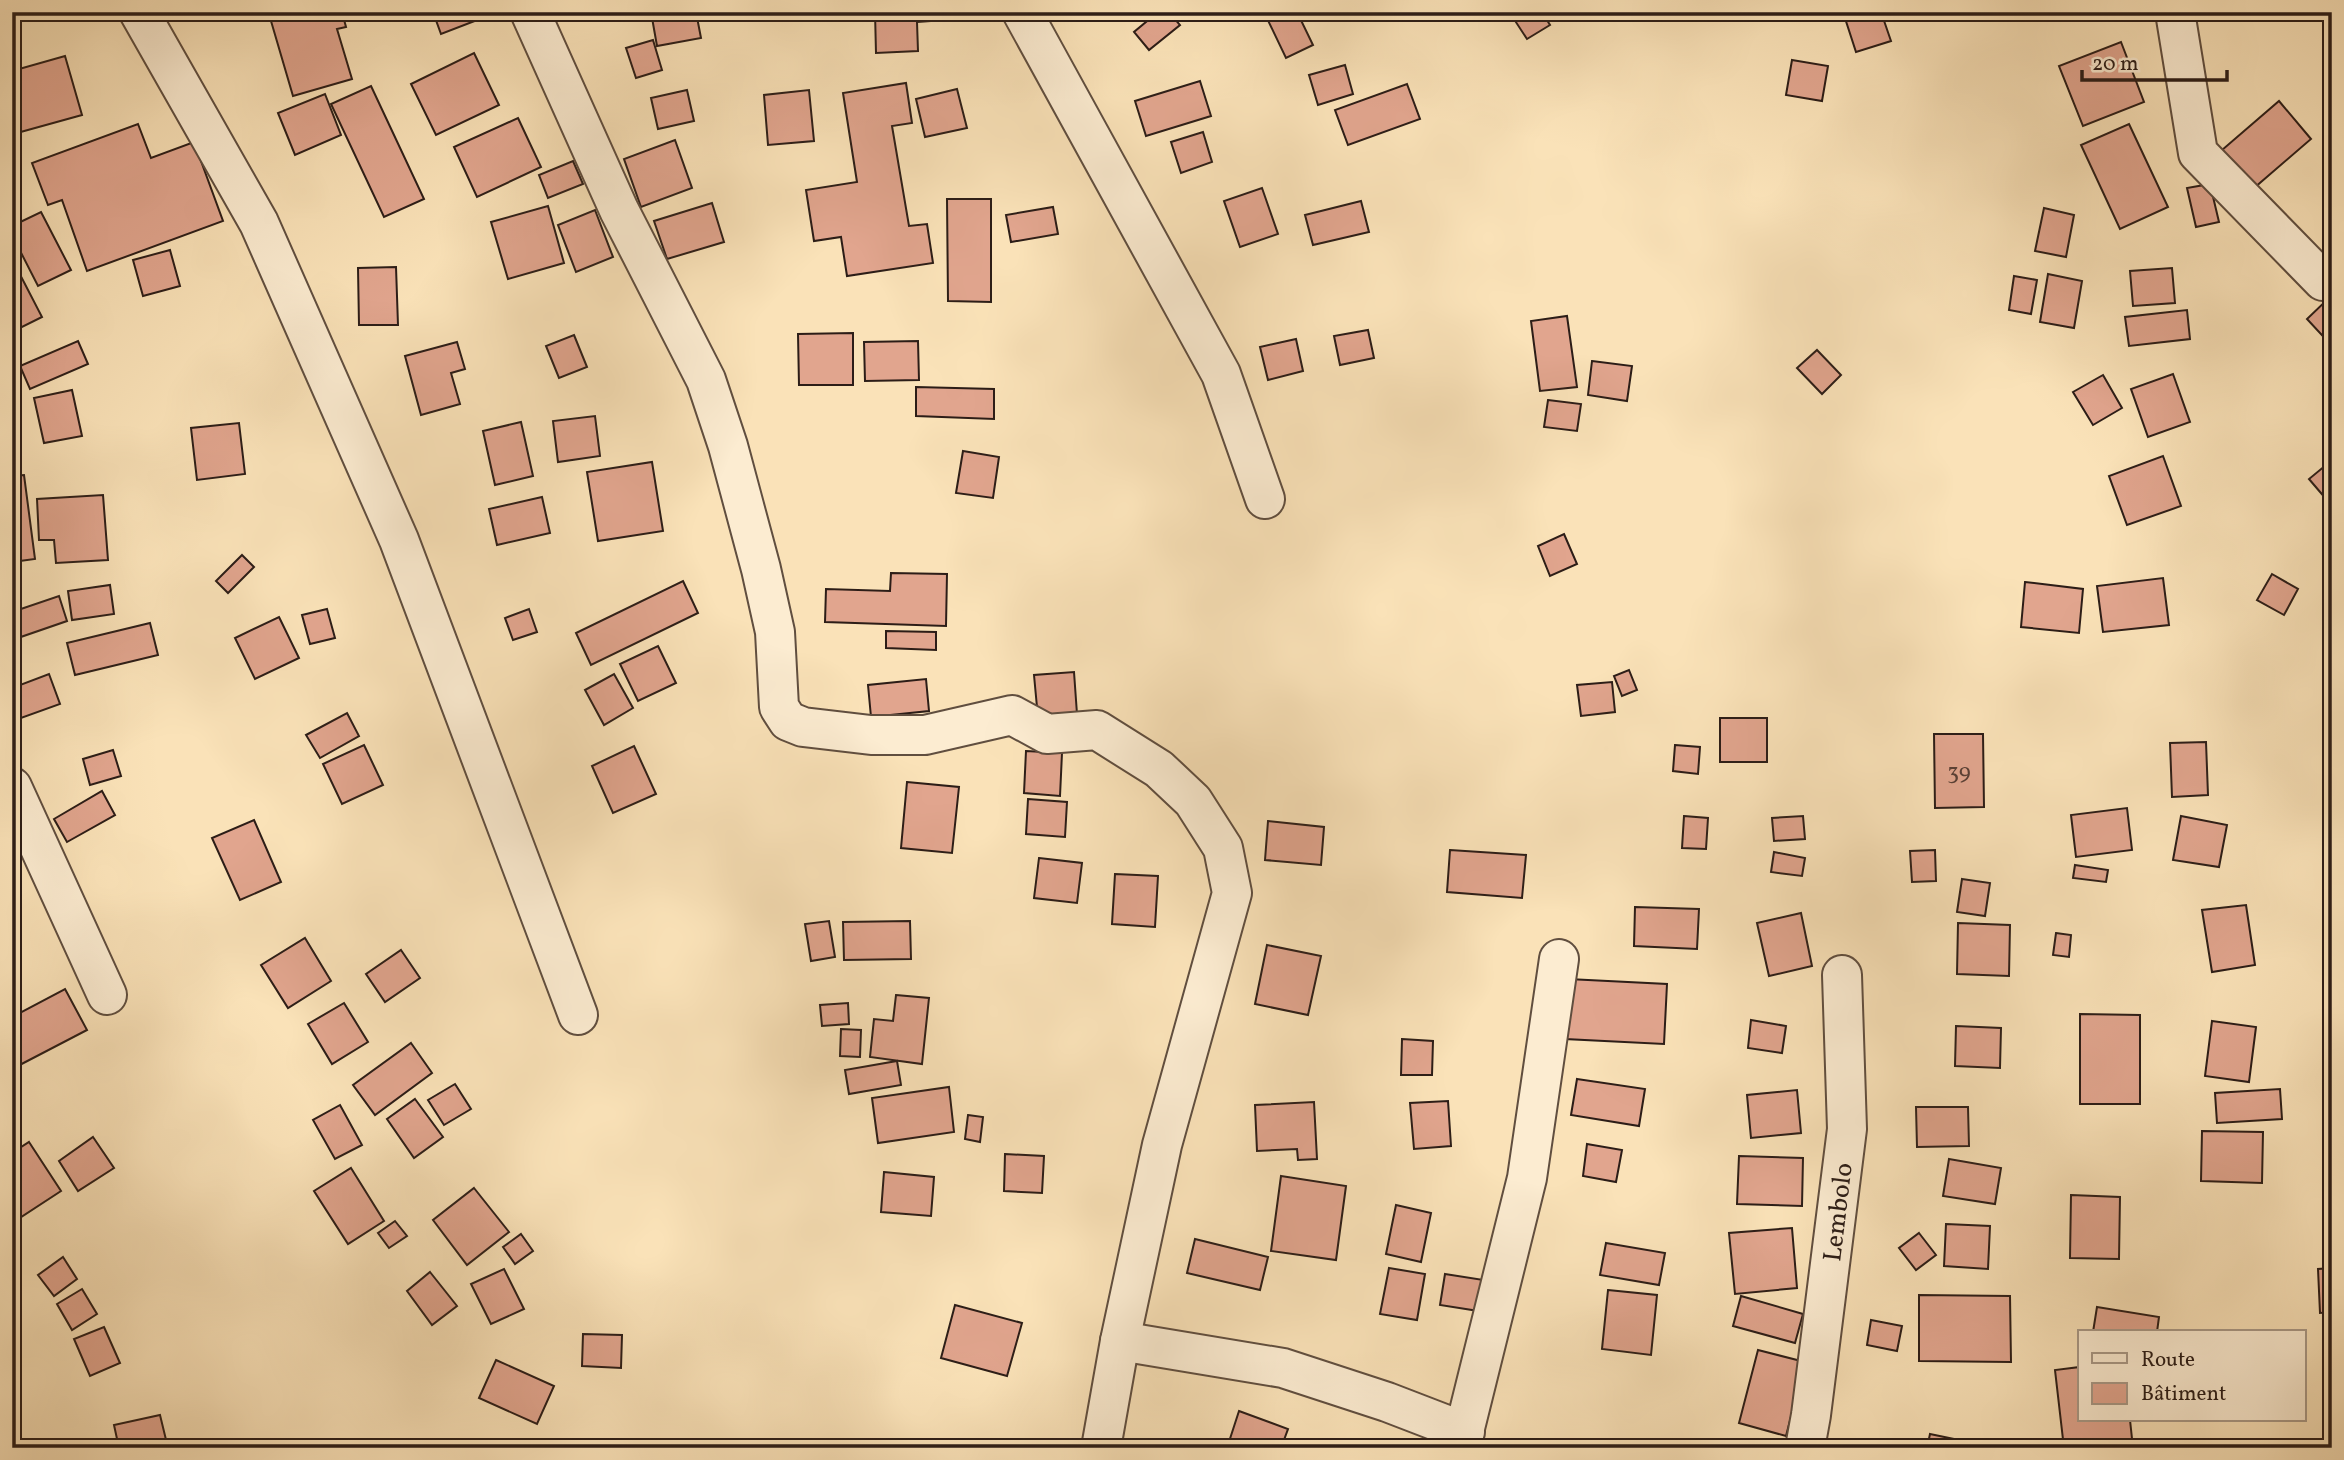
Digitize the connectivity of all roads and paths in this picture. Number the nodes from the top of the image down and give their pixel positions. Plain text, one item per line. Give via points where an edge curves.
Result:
1 (139, 12) edge
2 (530, 12) edge
3 (1022, 12) edge
4 (2175, 12) edge
5 (2323, 281) dead end
6 (1265, 499) dead end
7 (12, 787) edge
8 (1559, 958) dead end
9 (1842, 975) dead end
10 (107, 995) dead end
11 (578, 1015) dead end
12 (1120, 1341) junction
13 (1463, 1440) edge
14 (1101, 1448) edge
15 (1805, 1448) edge

1 - 11 street via 259,223 399,540
2 - 12 street via 619,210 706,380 761,569 775,632 779,707 788,721 872,735 925,735 1012,715 1047,734 1097,730 1159,769 1193,801 1223,848 1232,893 1162,1145
3 - 6 street via 1221,374
4 - 5 street via 2198,153
7 - 10 street
8 - 13 street via 1528,1178
9 - 15 street, Lembolo via 1847,1129
12 - 13 street via 1283,1368 1387,1402
12 - 14 street

